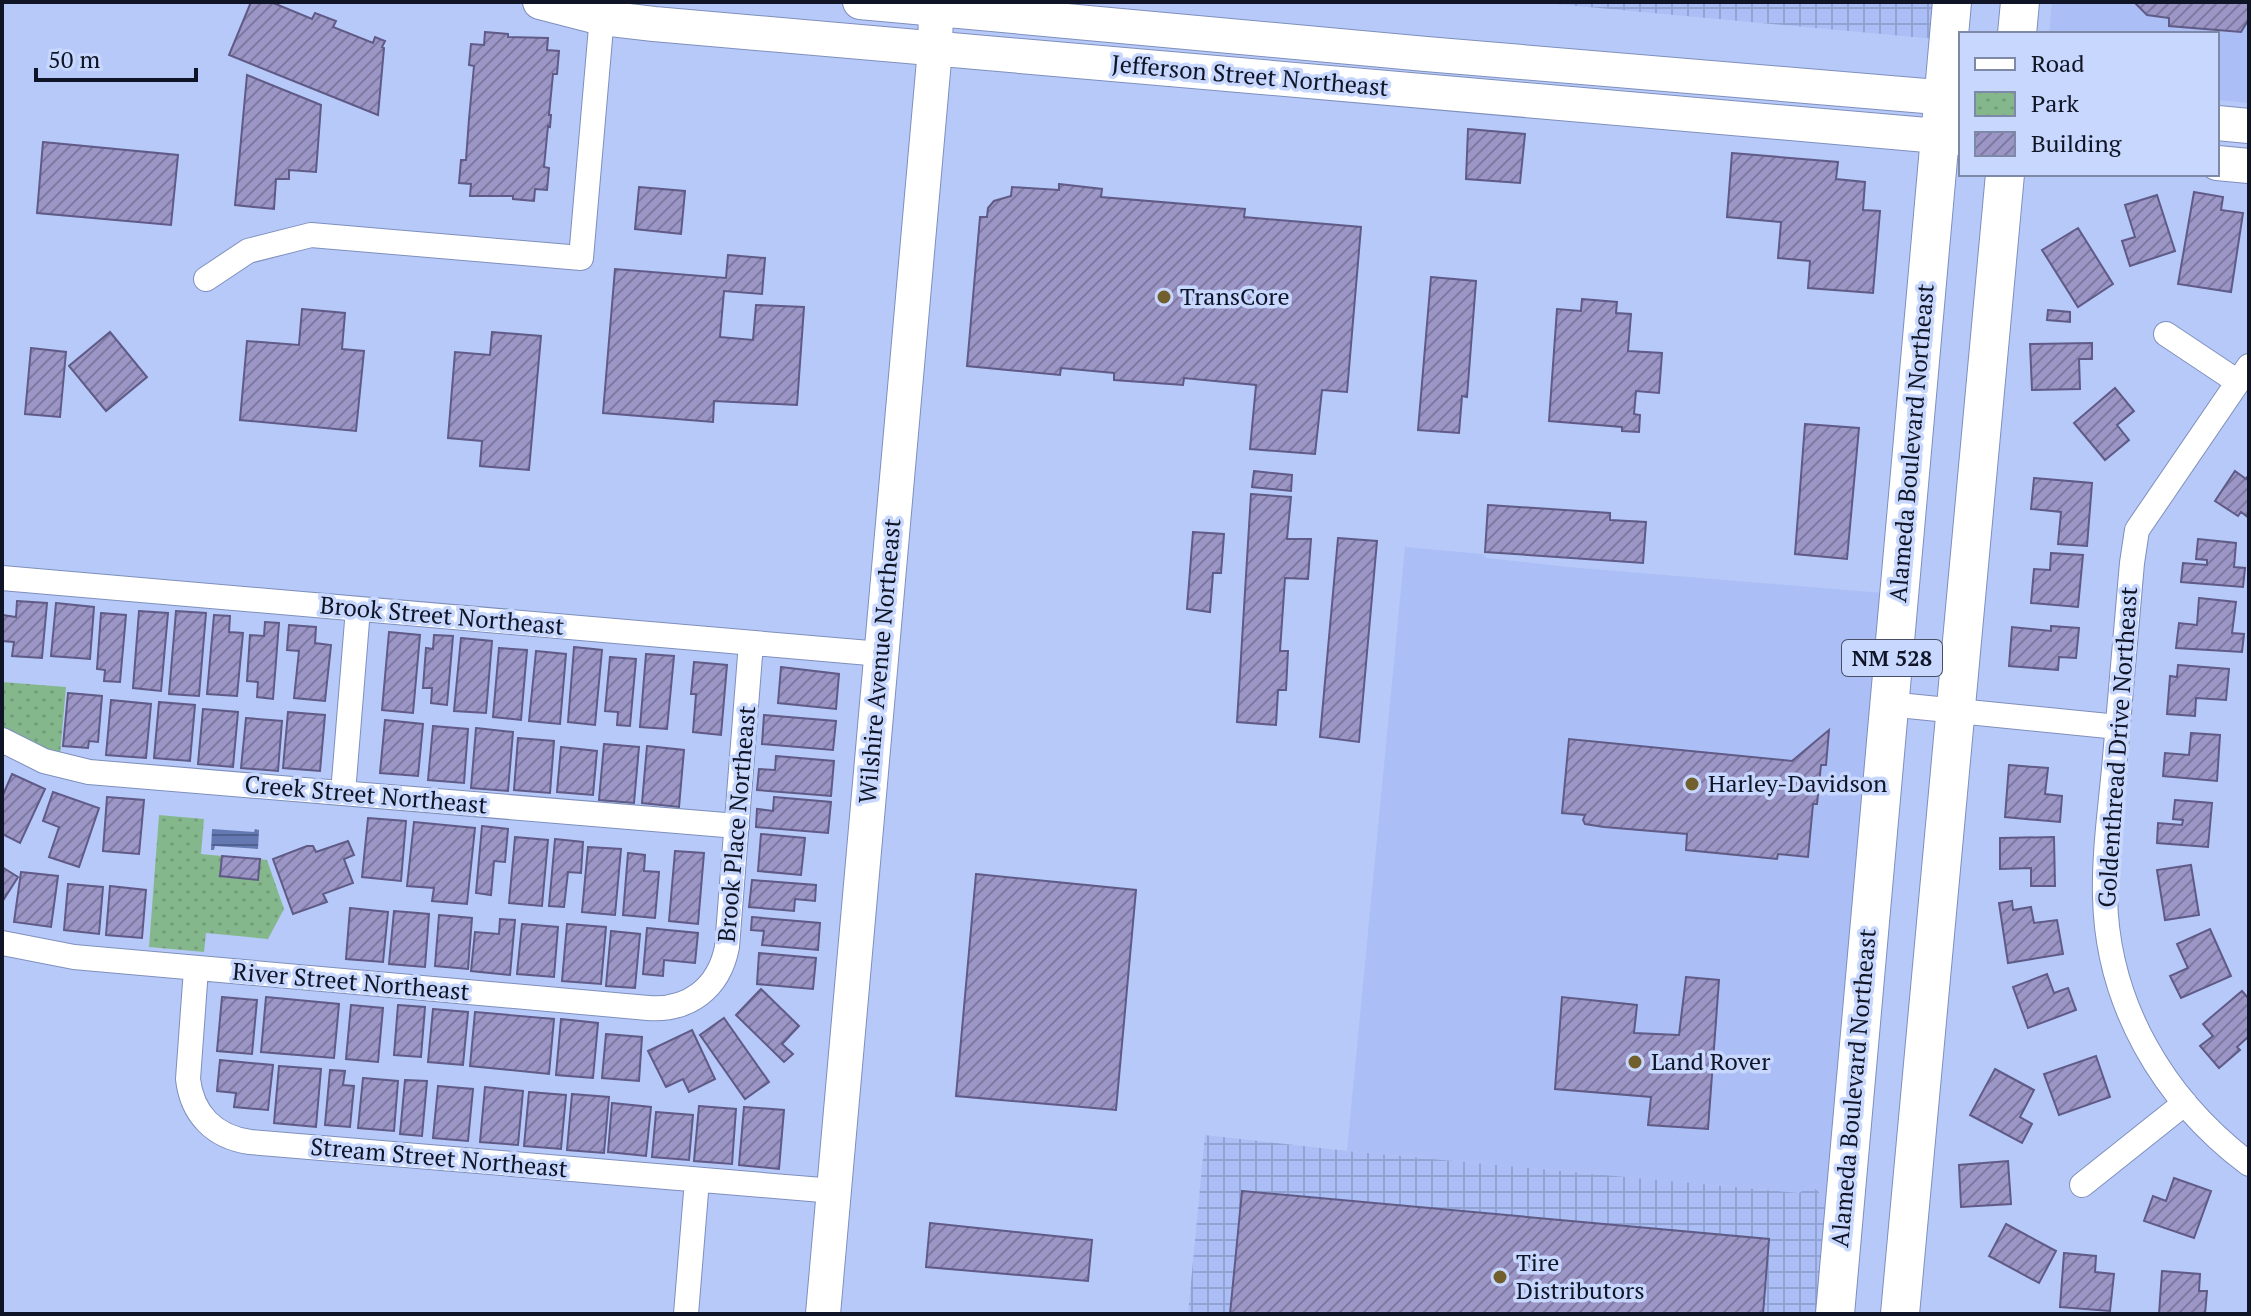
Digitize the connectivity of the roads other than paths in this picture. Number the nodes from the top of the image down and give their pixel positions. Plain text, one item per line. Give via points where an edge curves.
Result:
1 (540, 2) edge
2 (860, 2) edge
3 (1952, 2) edge
4 (2020, 2) edge
5 (936, 9) junction
6 (603, 10) edge
7 (2017, 32) edge
8 (935, 49) junction
9 (1953, 98) edge
10 (2219, 123) edge
11 (2249, 126) edge
12 (1951, 138) edge
13 (2219, 163) edge
14 (2249, 166) edge
15 (2005, 176) edge
16 (206, 279) dead end
17 (2166, 334) dead end
18 (2243, 374) edge
19 (2, 578) edge
20 (358, 609) junction
21 (751, 643) junction
22 (881, 654) junction
23 (1888, 704) junction
24 (1953, 713) junction
25 (2118, 727) junction
26 (2, 740) edge
27 (343, 793) junction
28 (737, 826) junction
29 (2, 943) edge
30 (196, 969) junction
31 (699, 996) joint
32 (2185, 1103) junction
33 (2249, 1164) edge
34 (697, 1180) junction
35 (2082, 1185) dead end
36 (834, 1191) junction
37 (686, 1314) edge
38 (823, 1314) edge
39 (1835, 1314) edge
40 (1900, 1314) edge

1 - 6 main road, Jefferson Street Northeast
2 - 5 main road, Jefferson Street Northeast
3 - 9 main road, Alameda Boulevard Northeast / NM 528
4 - 7 main road
5 - 8 main road, Wilshire Avenue Northeast
5 - 9 main road, Jefferson Street Northeast
6 - 8 main road, Jefferson Street Northeast
6 - 16 street via 581,258 311,235 248,251
8 - 12 main road, Jefferson Street Northeast
8 - 22 main road, Wilshire Avenue Northeast
9 - 12 main road, Alameda Boulevard Northeast / NM 528
10 - 11 main road
12 - 23 main road, Alameda Boulevard Northeast / NM 528
13 - 14 main road
15 - 24 main road, NM 528
17 - 18 street
18 - 25 street, Goldenthread Drive Northeast via 2137,530
19 - 20 street, Brook Street Northeast
20 - 21 street, Brook Street Northeast
20 - 27 street
21 - 22 street, Brook Street Northeast
21 - 28 street, Brook Place Northeast
22 - 36 main road, Wilshire Avenue Northeast
23 - 24 street
23 - 39 main road, Alameda Boulevard Northeast / NM 528
24 - 25 street
24 - 40 main road, NM 528
25 - 32 street, Goldenthread Drive Northeast via 2104,893 2109,948 2136,1030
26 - 27 street, Creek Street Northeast via 74,770
27 - 28 street, Creek Street Northeast
28 - 31 street, Brook Place Northeast via 724,962
29 - 30 street, River Street Northeast via 50,954
30 - 31 street, River Street Northeast via 662,1009
30 - 34 street, Stream Street Northeast via 189,1091 200,1114 227,1136
32 - 33 street, Goldenthread Drive Northeast
32 - 35 street
34 - 36 street, Stream Street Northeast
34 - 37 street
36 - 38 main road, Wilshire Avenue Northeast

